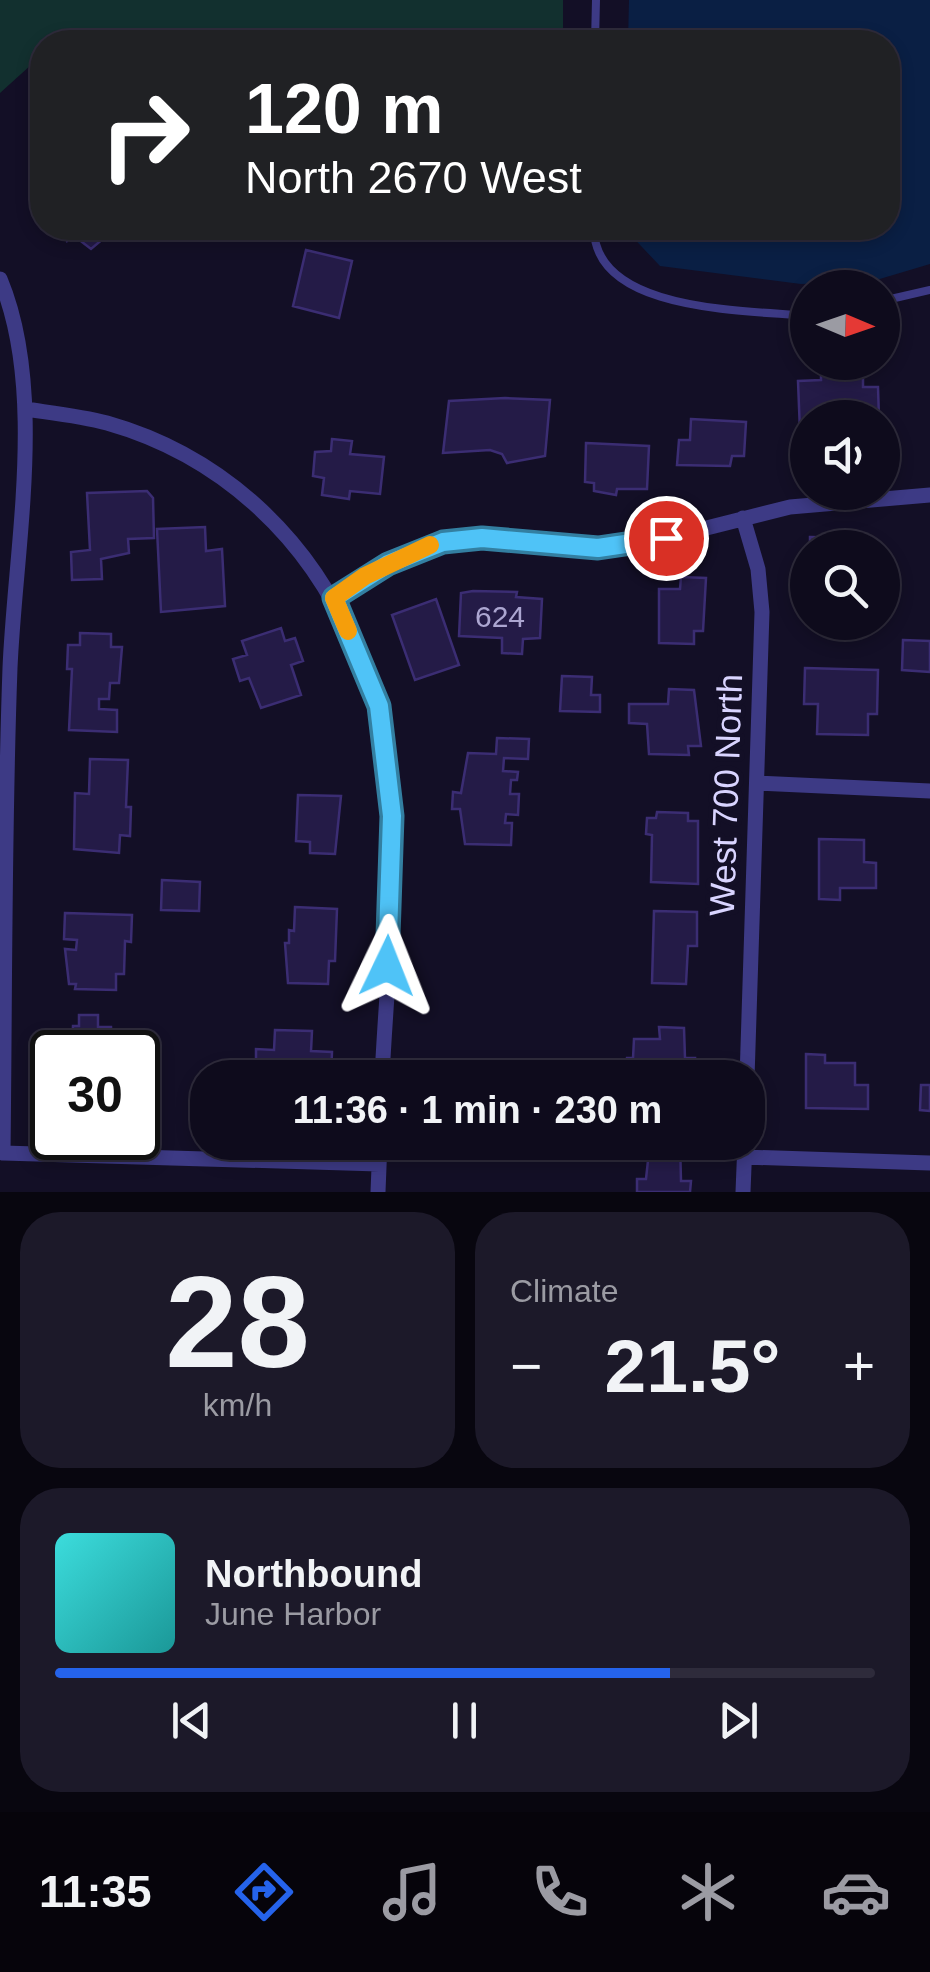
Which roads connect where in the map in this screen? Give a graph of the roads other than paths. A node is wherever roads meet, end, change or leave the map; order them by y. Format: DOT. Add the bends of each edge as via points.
graph roads {
  1 [pos="596,0"];
  2 [pos="595,30"];
  3 [pos="596,240"];
  4 [pos="0,279"];
  5 [pos="930,290"];
  6 [pos="900,296"];
  7 [pos="790,314"];
  8 [pos="25,409"];
  9 [pos="930,495"];
  10 [pos="742,518"];
  11 [pos="334,598"];
  12 [pos="5,668"];
  13 [pos="757,783"];
  14 [pos="930,791"];
  15 [pos="383,1060"];
  16 [pos="748,1060"];
  17 [pos="765,1151"];
  18 [pos="379,1160"];
  19 [pos="745,1160"];
  20 [pos="930,1163"];
  21 [pos="379,1164"];
  22 [pos="378,1192"];
  23 [pos="743,1192"];
  1 -- 2 [label="lane"];
  3 -- 7 [label="lane" via="616,276 659,300"];
  4 -- 8 [label="street" via="19,342"];
  5 -- 6 [label="lane"];
  8 -- 11 [label="street" via="106,423 215,472 290,538"];
  8 -- 12 [label="street"];
  9 -- 10 [label="street" via="790,506"];
  10 -- 11 [label="street" via="598,548 482,538 443,542 412,551"];
  10 -- 13 [label="street, West 700 North" via="758,569 762,612"];
  11 -- 15 [label="street" via="379,706 392,816"];
  12 -- 21 [label="street" via="3,1153"];
  13 -- 14 [label="street"];
  13 -- 16 [label="street, West 700 North"];
  17 -- 20 [label="street"];
  18 -- 21 [label="street"];
  19 -- 23 [label="street"];
  21 -- 22 [label="street"];
}
